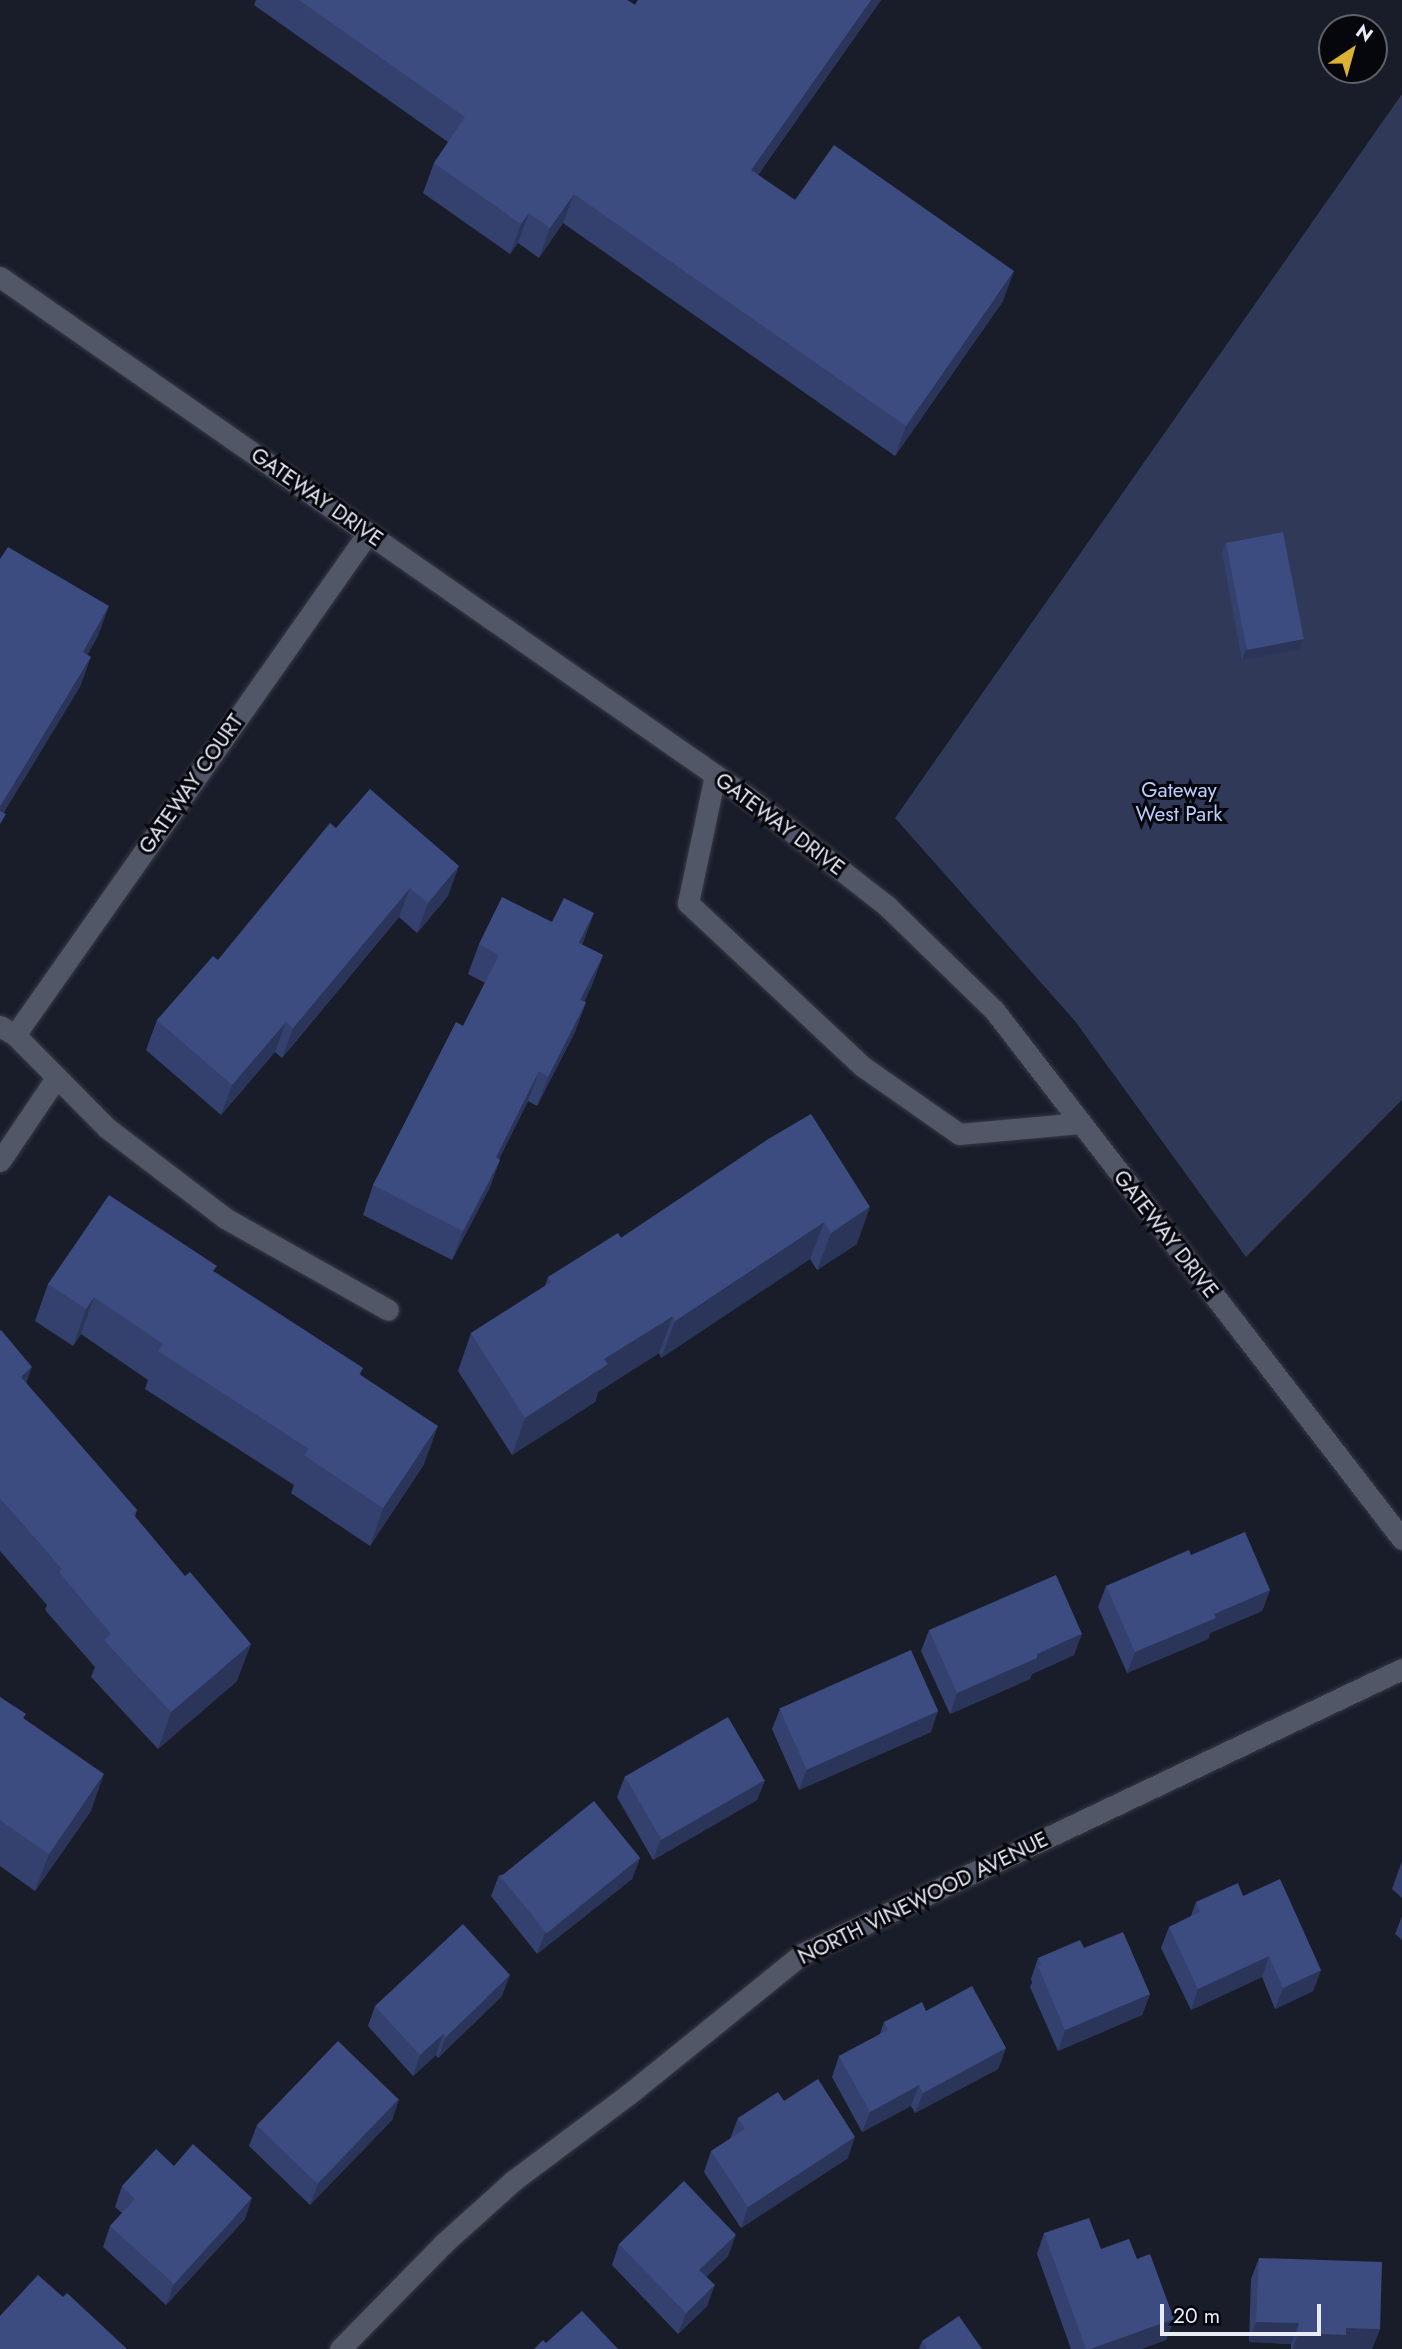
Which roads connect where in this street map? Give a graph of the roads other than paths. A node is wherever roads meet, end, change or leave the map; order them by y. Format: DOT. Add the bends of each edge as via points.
graph roads {
  1 [pos="0,277"];
  2 [pos="368,533"];
  3 [pos="715,775"];
  4 [pos="7,1030"];
  5 [pos="56,1078"];
  6 [pos="1081,1123"];
  7 [pos="0,1161"];
  8 [pos="388,1310"];
  9 [pos="1402,1539"];
  10 [pos="1402,1669"];
  11 [pos="340,2349"];
  1 -- 2 [label="street, GATEWAY DRIVE"];
  2 -- 3 [label="street, GATEWAY DRIVE"];
  2 -- 4 [label="street, GATEWAY COURT"];
  3 -- 6 [label="street, GATEWAY DRIVE" via="887,906 994,1010"];
  3 -- 6 [label="street" via="688,903 862,1066 959,1134"];
  4 -- 5 [label="street"];
  5 -- 7 [label="street"];
  5 -- 8 [label="street" via="107,1128 225,1218"];
  6 -- 9 [label="street, GATEWAY DRIVE"];
  10 -- 11 [label="street, NORTH VINEWOOD AVENUE" via="802,1954 514,2180 444,2243"];
}
